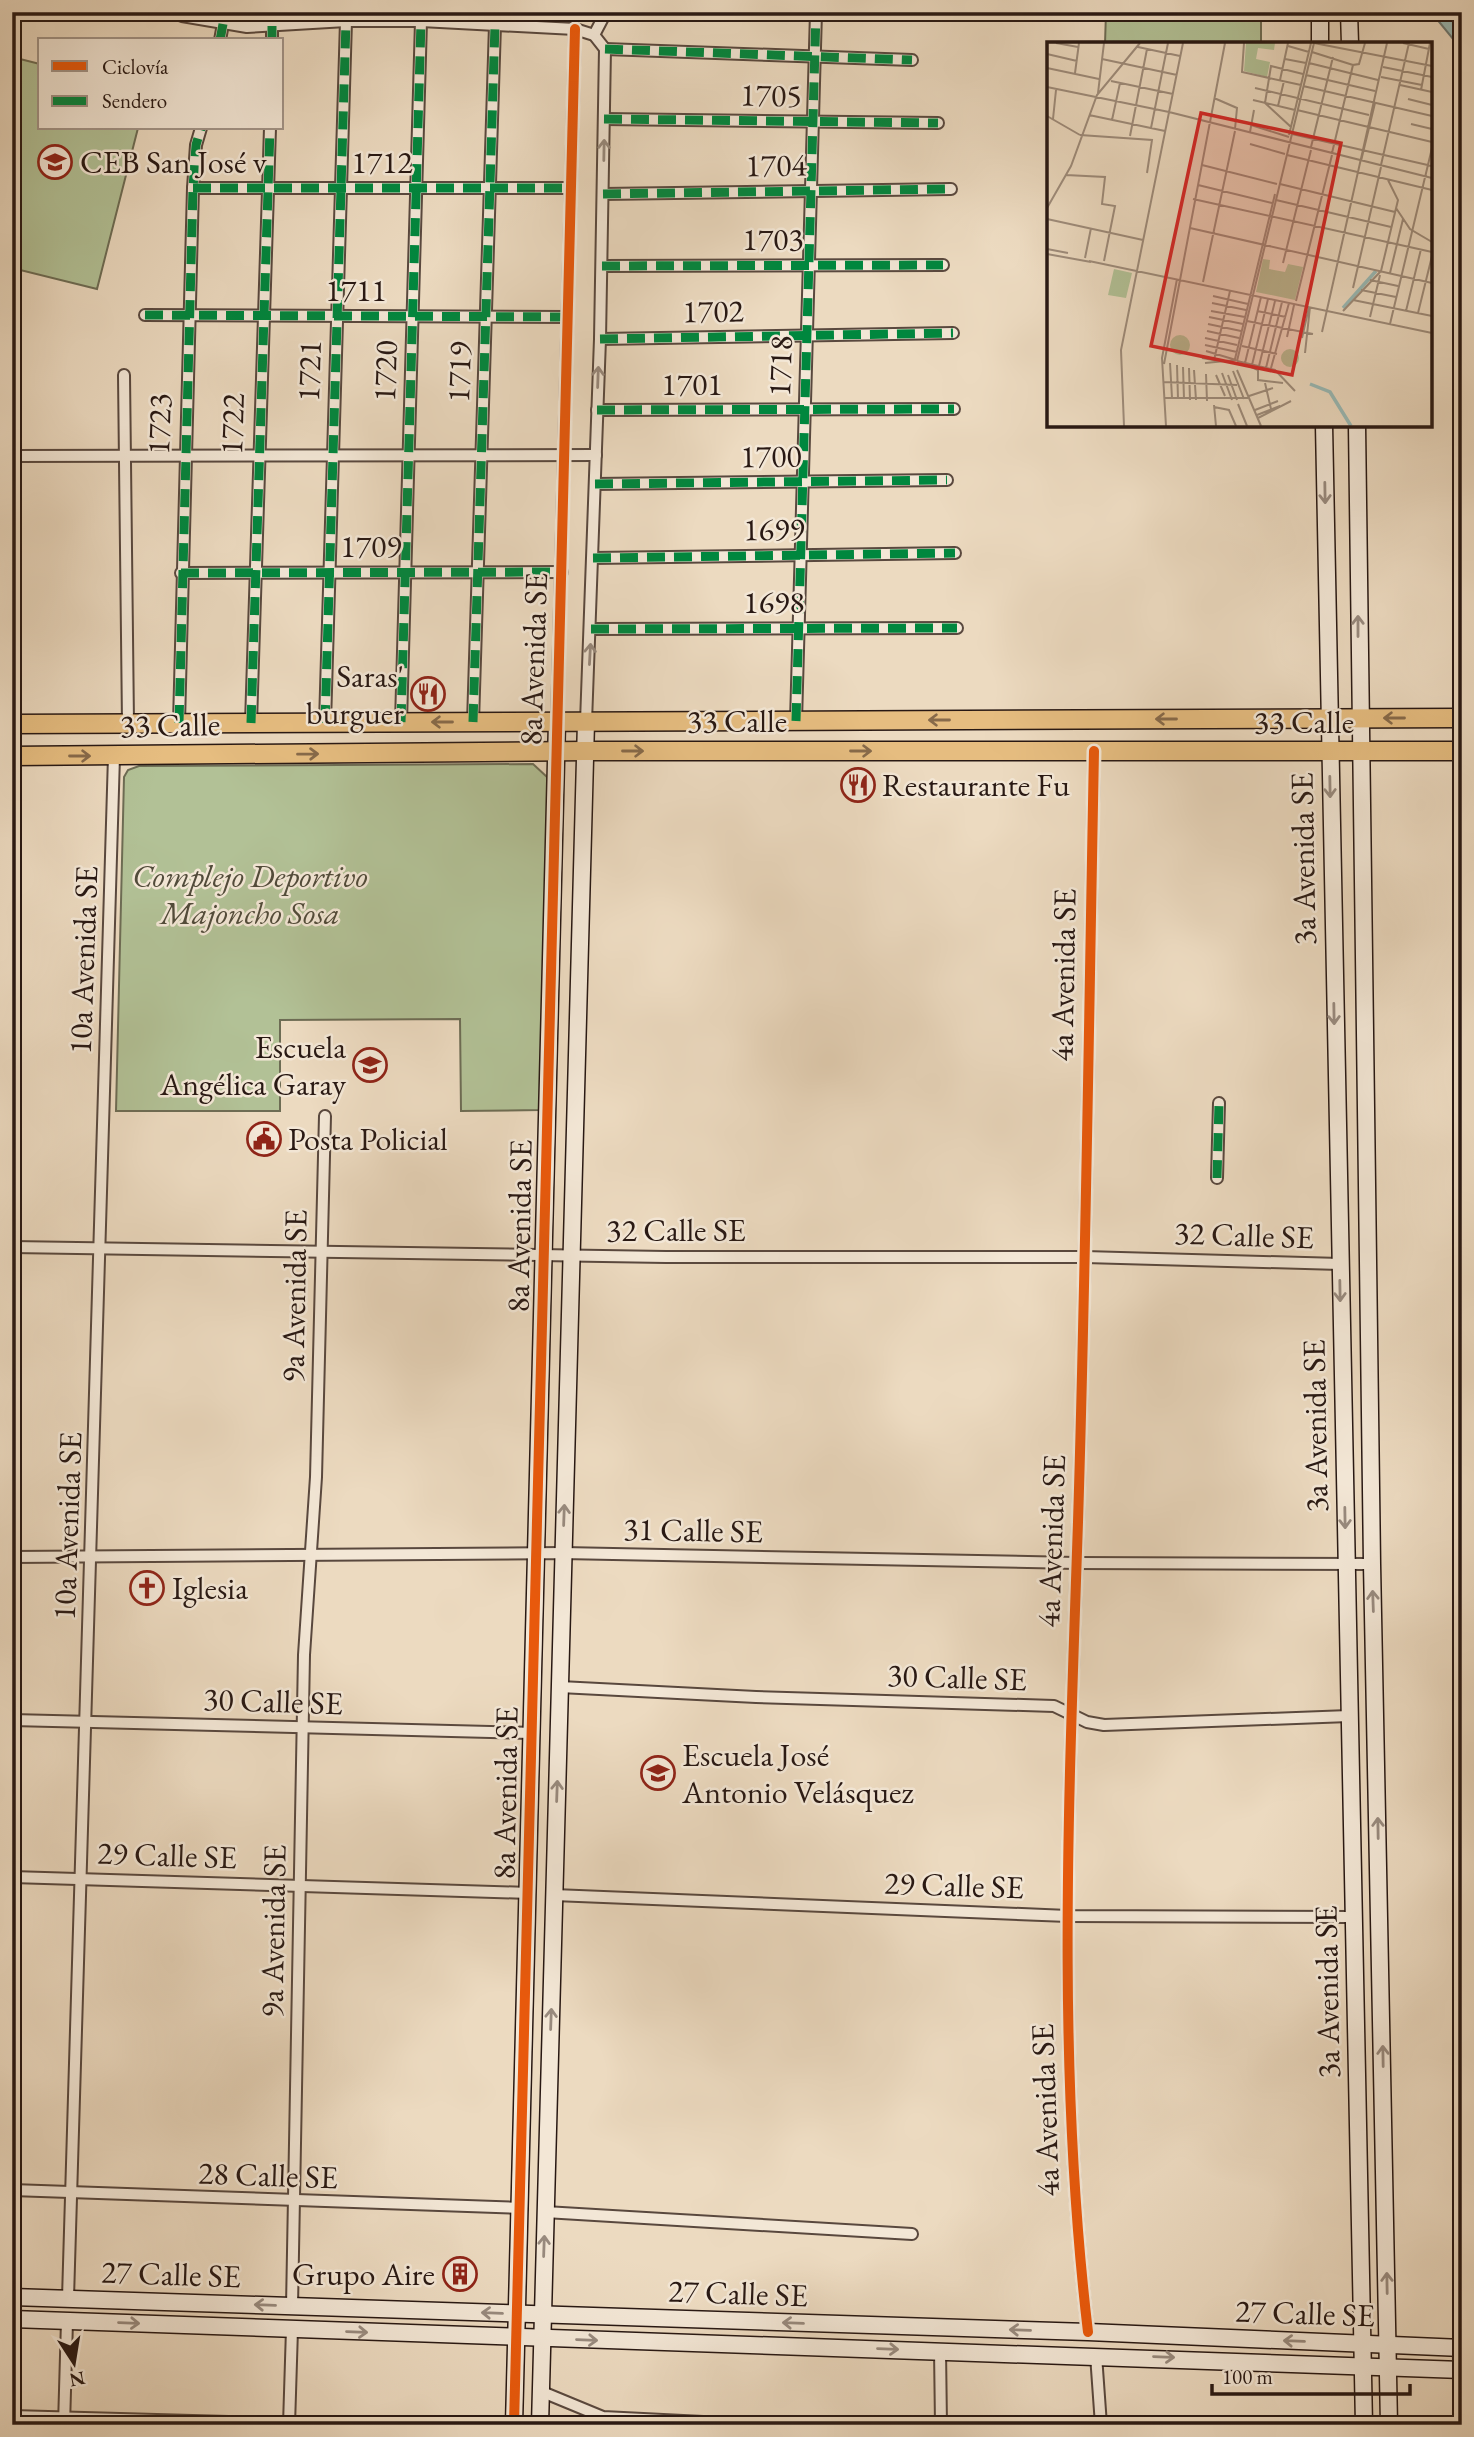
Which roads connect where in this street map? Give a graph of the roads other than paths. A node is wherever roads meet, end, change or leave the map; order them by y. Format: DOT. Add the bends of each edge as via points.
graph roads {
  1 [pos="183,12"];
  2 [pos="448,12"];
  3 [pos="610,12"];
  4 [pos="816,12"];
  5 [pos="1320,12"];
  6 [pos="1349,12"];
  7 [pos="346,21"];
  8 [pos="421,21"];
  9 [pos="460,23"];
  10 [pos="223,24"];
  11 [pos="495,24"];
  12 [pos="272,26"];
  13 [pos="575,29"];
  14 [pos="594,35"];
  15 [pos="220,38"];
  16 [pos="272,38"];
  17 [pos="1320,42"];
  18 [pos="1350,42"];
  19 [pos="605,49"];
  20 [pos="815,56"];
  21 [pos="912,60"];
  22 [pos="604,118"];
  23 [pos="813,122"];
  24 [pos="938,123"];
  25 [pos="200,130"];
  26 [pos="270,130"];
  27 [pos="192,188"];
  28 [pos="268,188"];
  29 [pos="341,188"];
  30 [pos="416,188"];
  31 [pos="490,188"];
  32 [pos="571,188"];
  33 [pos="951,189"];
  34 [pos="811,191"];
  35 [pos="603,194"];
  36 [pos="809,265"];
  37 [pos="943,265"];
  38 [pos="602,266"];
  39 [pos="145,315"];
  40 [pos="188,315"];
  41 [pos="262,316"];
  42 [pos="337,316"];
  43 [pos="413,316"];
  44 [pos="488,316"];
  45 [pos="568,317"];
  46 [pos="953,333"];
  47 [pos="807,335"];
  48 [pos="600,339"];
  49 [pos="124,375"];
  50 [pos="954,409"];
  51 [pos="597,410"];
  52 [pos="805,411"];
  53 [pos="1324,427"];
  54 [pos="1357,427"];
  55 [pos="482,453"];
  56 [pos="564,453"];
  57 [pos="333,454"];
  58 [pos="408,454"];
  59 [pos="596,454"];
  60 [pos="184,455"];
  61 [pos="257,455"];
  62 [pos="12,456"];
  63 [pos="125,456"];
  64 [pos="947,480"];
  65 [pos="803,482"];
  66 [pos="595,484"];
  67 [pos="955,553"];
  68 [pos="801,555"];
  69 [pos="593,558"];
  70 [pos="329,572"];
  71 [pos="405,572"];
  72 [pos="479,572"];
  73 [pos="562,572"];
  74 [pos="181,573"];
  75 [pos="253,573"];
  76 [pos="799,628"];
  77 [pos="957,628"];
  78 [pos="591,629"];
  79 [pos="1462,718"];
  80 [pos="1328,719"];
  81 [pos="1359,719"];
  82 [pos="796,721"];
  83 [pos="401,722"];
  84 [pos="473,722"];
  85 [pos="557,722"];
  86 [pos="586,722"];
  87 [pos="128,723"];
  88 [pos="179,723"];
  89 [pos="251,723"];
  90 [pos="325,723"];
  91 [pos="12,724"];
  92 [pos="556,751"];
  93 [pos="585,751"];
  94 [pos="1094,751"];
  95 [pos="1462,751"];
  96 [pos="1360,752"];
  97 [pos="1329,753"];
  98 [pos="12,756"];
  99 [pos="114,756"];
  100 [pos="1219,1104"];
  101 [pos="325,1116"];
  102 [pos="1217,1178"];
  103 [pos="12,1247"];
  104 [pos="101,1248"];
  105 [pos="321,1252"];
  106 [pos="544,1255"];
  107 [pos="572,1256"];
  108 [pos="1085,1257"];
  109 [pos="1339,1264"];
  110 [pos="537,1553"];
  111 [pos="563,1553"];
  112 [pos="12,1557"];
  113 [pos="309,1557"];
  114 [pos="92,1558"];
  115 [pos="1076,1563"];
  116 [pos="1346,1563"];
  117 [pos="1372,1564"];
  118 [pos="560,1687"];
  119 [pos="1070,1714"];
  120 [pos="1349,1716"];
  121 [pos="12,1720"];
  122 [pos="86,1722"];
  123 [pos="303,1729"];
  124 [pos="533,1733"];
  125 [pos="12,1877"];
  126 [pos="81,1878"];
  127 [pos="300,1886"];
  128 [pos="529,1893"];
  129 [pos="554,1895"];
  130 [pos="1068,1916"];
  131 [pos="1353,1917"];
  132 [pos="12,2190"];
  133 [pos="72,2193"];
  134 [pos="294,2202"];
  135 [pos="522,2208"];
  136 [pos="545,2212"];
  137 [pos="912,2234"];
  138 [pos="12,2297"];
  139 [pos="68,2298"];
  140 [pos="292,2306"];
  141 [pos="519,2314"];
  142 [pos="542,2314"];
  143 [pos="12,2319"];
  144 [pos="67,2321"];
  145 [pos="292,2329"];
  146 [pos="1088,2332"];
  147 [pos="519,2337"];
  148 [pos="541,2338"];
  149 [pos="1362,2343"];
  150 [pos="1387,2344"];
  151 [pos="1462,2348"];
  152 [pos="940,2350"];
  153 [pos="1096,2355"];
  154 [pos="1362,2366"];
  155 [pos="1388,2367"];
  156 [pos="1462,2370"];
  157 [pos="540,2391"];
  158 [pos="12,2416"];
  159 [pos="64,2421"];
  160 [pos="289,2424"];
  161 [pos="941,2424"];
  162 [pos="337,2425"];
  163 [pos="514,2425"];
  164 [pos="540,2425"];
  165 [pos="766,2425"];
  166 [pos="1101,2425"];
  167 [pos="1364,2425"];
  168 [pos="1389,2425"];
  1 -- 10 [label="street" via="182,16"];
  2 -- 9 [label="street"];
  3 -- 14 [label="street"];
  4 -- 20 [label="street, 1718"];
  5 -- 17 [label="main road"];
  6 -- 18 [label="main road"];
  7 -- 8 [label="street"];
  7 -- 12 [label="street"];
  7 -- 29 [label="street, 1721"];
  8 -- 9 [label="street"];
  8 -- 30 [label="street, 1720"];
  9 -- 11 [label="street"];
  10 -- 12 [label="street"];
  10 -- 15 [label="street"];
  11 -- 13 [label="street"];
  11 -- 31 [label="street, 1719"];
  12 -- 16 [label="street"];
  13 -- 14 [label="street"];
  13 -- 32 [label="street, 8a Avenida SE"];
  14 -- 19 [label="street"];
  19 -- 20 [label="street"];
  19 -- 22 [label="street, 8a Avenida SE"];
  20 -- 21 [label="street"];
  20 -- 23 [label="street, 1718"];
  22 -- 23 [label="street, 1705"];
  35 -- 22 [label="street, 8a Avenida SE, one-way"];
  23 -- 24 [label="street, 1705"];
  23 -- 34 [label="street, 1718"];
  25 -- 27 [label="street, 1723"];
  26 -- 28 [label="street, 1722"];
  27 -- 28 [label="street, 1712"];
  27 -- 40 [label="street, 1723"];
  28 -- 29 [label="street, 1712"];
  28 -- 41 [label="street, 1722"];
  29 -- 30 [label="street, 1712"];
  29 -- 42 [label="street, 1721"];
  30 -- 31 [label="street, 1712"];
  30 -- 43 [label="street, 1720"];
  31 -- 32 [label="street, 1712"];
  31 -- 44 [label="street, 1719"];
  32 -- 45 [label="street, 8a Avenida SE"];
  33 -- 34 [label="street, 1704"];
  34 -- 35 [label="street, 1704"];
  34 -- 36 [label="street, 1718"];
  35 -- 38 [label="street, 8a Avenida SE"];
  36 -- 37 [label="street, 1703"];
  36 -- 38 [label="street, 1703"];
  36 -- 47 [label="street, 1718"];
  38 -- 48 [label="street, 8a Avenida SE"];
  39 -- 40 [label="street, 1711"];
  40 -- 41 [label="street, 1711"];
  40 -- 60 [label="street, 1723"];
  41 -- 42 [label="street, 1711"];
  41 -- 61 [label="street, 1722"];
  42 -- 43 [label="street, 1711"];
  42 -- 57 [label="street, 1721"];
  43 -- 44 [label="street, 1711"];
  43 -- 58 [label="street, 1720"];
  44 -- 45 [label="street, 1711"];
  44 -- 55 [label="street, 1719"];
  45 -- 56 [label="street, 8a Avenida SE"];
  46 -- 47 [label="street, 1702"];
  47 -- 48 [label="street, 1702"];
  47 -- 52 [label="street, 1718"];
  51 -- 48 [label="street, 8a Avenida SE, one-way"];
  49 -- 63 [label="street"];
  50 -- 52 [label="street, 1701"];
  51 -- 52 [label="street, 1701"];
  51 -- 59 [label="street, 8a Avenida SE"];
  52 -- 65 [label="street, 1718"];
  53 -- 80 [label="main road, 3a Avenida SE, one-way"];
  81 -- 54 [label="main road, 3a Avenida SE, one-way"];
  55 -- 56 [label="street"];
  55 -- 58 [label="street"];
  55 -- 72 [label="street, 1719"];
  56 -- 59 [label="street"];
  56 -- 73 [label="street, 8a Avenida SE"];
  57 -- 58 [label="street"];
  57 -- 61 [label="street"];
  57 -- 70 [label="street, 1721"];
  58 -- 71 [label="street, 1720"];
  59 -- 66 [label="street, 8a Avenida SE"];
  60 -- 61 [label="street"];
  60 -- 63 [label="street"];
  60 -- 74 [label="street, 1723"];
  61 -- 75 [label="street, 1722"];
  62 -- 63 [label="street"];
  63 -- 87 [label="street"];
  64 -- 65 [label="street, 1700"];
  65 -- 66 [label="street, 1700"];
  65 -- 68 [label="street, 1718"];
  66 -- 69 [label="street, 8a Avenida SE"];
  67 -- 68 [label="street, 1699"];
  68 -- 69 [label="street, 1699"];
  68 -- 76 [label="street, 1718"];
  69 -- 78 [label="street, 8a Avenida SE"];
  70 -- 71 [label="street, 1709"];
  70 -- 75 [label="street, 1709"];
  70 -- 90 [label="street, 1721"];
  71 -- 72 [label="street, 1709"];
  71 -- 83 [label="street, 1720"];
  72 -- 73 [label="street, 1709"];
  72 -- 84 [label="street, 1719"];
  73 -- 85 [label="street, 8a Avenida SE"];
  74 -- 75 [label="street, 1709"];
  74 -- 88 [label="street, 1723"];
  75 -- 89 [label="street, 1722"];
  76 -- 77 [label="street, 1698"];
  76 -- 78 [label="street, 1698"];
  76 -- 82 [label="street, 1718"];
  86 -- 78 [label="street, 8a Avenida SE, one-way"];
  79 -- 81 [label="main road, 33 Calle, one-way"];
  80 -- 81 [label="main road, 33 Calle"];
  80 -- 82 [label="main road, 33 Calle, one-way"];
  80 -- 97 [label="main road, 3a Avenida SE"];
  81 -- 96 [label="main road, 3a Avenida SE"];
  82 -- 86 [label="main road, 33 Calle"];
  84 -- 83 [label="main road, 33 Calle, one-way"];
  83 -- 90 [label="main road, 33 Calle"];
  84 -- 85 [label="main road, 33 Calle"];
  85 -- 86 [label="main road, 33 Calle"];
  85 -- 92 [label="main road, 8a Avenida SE"];
  86 -- 93 [label="main road, 8a Avenida SE"];
  87 -- 88 [label="main road, 33 Calle"];
  87 -- 91 [label="main road, 33 Calle"];
  88 -- 89 [label="main road, 33 Calle"];
  89 -- 90 [label="main road, 33 Calle"];
  92 -- 93 [label="main road, 33 Calle"];
  99 -- 92 [label="main road, 33 Calle, one-way"];
  92 -- 106 [label="main road, 8a Avenida SE"];
  93 -- 94 [label="main road, 33 Calle, one-way"];
  93 -- 107 [label="main road, 8a Avenida SE"];
  94 -- 97 [label="main road, 33 Calle"];
  94 -- 108 [label="street, 4a Avenida SE"];
  95 -- 96 [label="main road, 33 Calle"];
  96 -- 97 [label="main road, 33 Calle"];
  96 -- 117 [label="main road, 3a Avenida SE"];
  97 -- 109 [label="main road, 3a Avenida SE, one-way"];
  98 -- 99 [label="main road, 33 Calle, one-way"];
  99 -- 104 [label="street, 10a Avenida SE"];
  100 -- 102 [label="street"];
  101 -- 105 [label="street, 9a Avenida SE"];
  103 -- 104 [label="street, 32 Calle SE"];
  104 -- 105 [label="street, 32 Calle SE"];
  104 -- 114 [label="street, 10a Avenida SE"];
  105 -- 106 [label="street, 32 Calle SE"];
  105 -- 113 [label="street, 9a Avenida SE" via="316,1477"];
  106 -- 107 [label="street, 32 Calle SE"];
  106 -- 110 [label="main road, 8a Avenida SE"];
  107 -- 108 [label="street, 32 Calle SE"];
  111 -- 107 [label="main road, 8a Avenida SE, one-way"];
  108 -- 109 [label="street, 32 Calle SE"];
  108 -- 115 [label="street, 4a Avenida SE"];
  109 -- 116 [label="main road, 3a Avenida SE, one-way"];
  110 -- 111 [label="street, 31 Calle SE"];
  110 -- 113 [label="street, 31 Calle SE"];
  110 -- 124 [label="main road, 8a Avenida SE"];
  111 -- 115 [label="street, 31 Calle SE"];
  111 -- 118 [label="main road, 8a Avenida SE"];
  112 -- 114 [label="street, 31 Calle SE"];
  113 -- 114 [label="street, 31 Calle SE"];
  113 -- 123 [label="street, 9a Avenida SE"];
  114 -- 122 [label="street, 10a Avenida SE"];
  115 -- 116 [label="street, 31 Calle SE"];
  115 -- 119 [label="street, 4a Avenida SE"];
  116 -- 117 [label="street, 31 Calle SE"];
  116 -- 120 [label="main road, 3a Avenida SE"];
  150 -- 117 [label="main road, 3a Avenida SE, one-way"];
  118 -- 119 [label="street, 30 Calle SE" via="1054,1706"];
  129 -- 118 [label="main road, 8a Avenida SE, one-way"];
  119 -- 120 [label="street, 30 Calle SE" via="1104,1725"];
  119 -- 130 [label="street, 4a Avenida SE"];
  120 -- 131 [label="main road, 3a Avenida SE"];
  121 -- 122 [label="street, 30 Calle SE"];
  122 -- 123 [label="street, 30 Calle SE"];
  122 -- 126 [label="street, 10a Avenida SE"];
  123 -- 124 [label="street, 30 Calle SE"];
  123 -- 127 [label="street, 9a Avenida SE"];
  124 -- 128 [label="main road, 8a Avenida SE"];
  125 -- 126 [label="street, 29 Calle SE"];
  126 -- 127 [label="street, 29 Calle SE"];
  126 -- 133 [label="street, 10a Avenida SE"];
  127 -- 128 [label="street, 29 Calle SE"];
  127 -- 134 [label="street, 9a Avenida SE"];
  128 -- 135 [label="main road, 8a Avenida SE"];
  129 -- 130 [label="street, 29 Calle SE"];
  136 -- 129 [label="main road, 8a Avenida SE, one-way"];
  130 -- 131 [label="street, 29 Calle SE"];
  130 -- 146 [label="street, 4a Avenida SE" via="1071,2145"];
  131 -- 149 [label="main road, 3a Avenida SE"];
  132 -- 133 [label="street, 28 Calle SE"];
  133 -- 134 [label="street, 28 Calle SE"];
  133 -- 139 [label="street, 10a Avenida SE"];
  134 -- 135 [label="street, 28 Calle SE"];
  134 -- 140 [label="street, 9a Avenida SE"];
  135 -- 141 [label="main road, 8a Avenida SE"];
  136 -- 137 [label="street"];
  142 -- 136 [label="main road, 8a Avenida SE, one-way"];
  138 -- 139 [label="main road, 27 Calle SE"];
  140 -- 139 [label="main road, 27 Calle SE, one-way"];
  141 -- 140 [label="main road, 27 Calle SE, one-way"];
  141 -- 142 [label="main road, 27 Calle SE"];
  141 -- 147 [label="main road, 8a Avenida SE"];
  146 -- 142 [label="main road, 27 Calle SE, one-way"];
  142 -- 148 [label="main road, 8a Avenida SE"];
  143 -- 144 [label="main road, 27 Calle SE"];
  144 -- 145 [label="main road, 27 Calle SE, one-way"];
  144 -- 159 [label="street"];
  145 -- 147 [label="main road, 27 Calle SE, one-way"];
  145 -- 160 [label="street"];
  149 -- 146 [label="main road, 27 Calle SE, one-way"];
  147 -- 148 [label="main road, 27 Calle SE"];
  147 -- 163 [label="main road, 8a Avenida SE"];
  148 -- 152 [label="main road, 27 Calle SE, one-way"];
  148 -- 157 [label="main road, 8a Avenida SE"];
  149 -- 150 [label="main road, 27 Calle SE"];
  149 -- 154 [label="main road, 3a Avenida SE"];
  150 -- 151 [label="main road, 27 Calle SE"];
  150 -- 155 [label="main road, 3a Avenida SE"];
  152 -- 153 [label="main road, 27 Calle SE"];
  152 -- 161 [label="street"];
  153 -- 154 [label="main road, 27 Calle SE, one-way"];
  153 -- 166 [label="street"];
  154 -- 155 [label="main road, 27 Calle SE"];
  154 -- 167 [label="main road, 3a Avenida SE"];
  155 -- 156 [label="main road, 27 Calle SE"];
  155 -- 168 [label="main road, 3a Avenida SE"];
  157 -- 164 [label="main road, 8a Avenida SE"];
  157 -- 165 [label="street" via="604,2417"];
  158 -- 159 [label="street"];
  159 -- 160 [label="street"];
  160 -- 162 [label="street"];
  161 -- 166 [label="street"];
}
